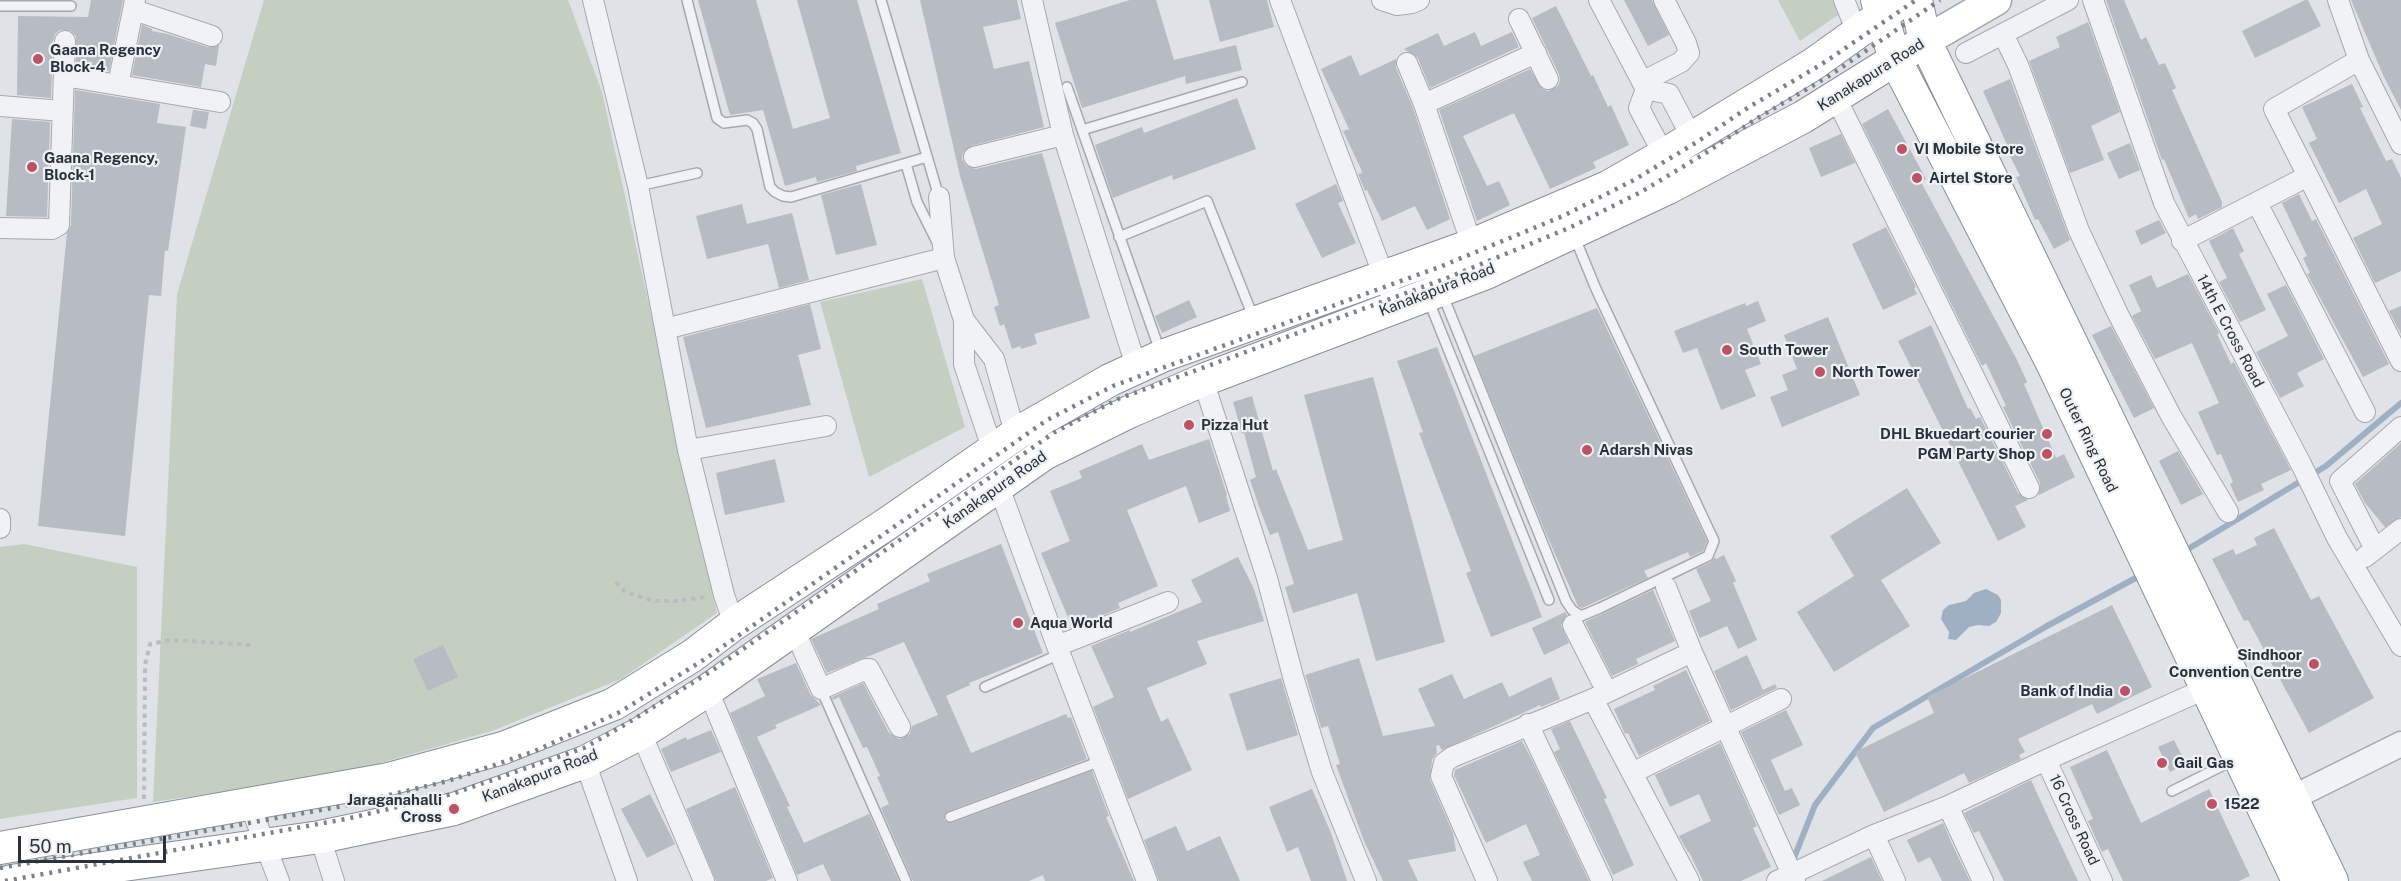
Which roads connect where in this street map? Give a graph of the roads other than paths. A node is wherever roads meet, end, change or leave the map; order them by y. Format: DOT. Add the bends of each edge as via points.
graph roads {
  1 [pos="592,0"];
  2 [pos="687,0"];
  3 [pos="881,0"];
  4 [pos="1032,0"];
  5 [pos="1280,0"];
  6 [pos="1382,0"];
  7 [pos="1419,0"];
  8 [pos="1599,0"];
  9 [pos="1664,0"];
  10 [pos="1844,0"];
  11 [pos="1916,0"];
  12 [pos="1996,0"];
  13 [pos="2068,0"];
  14 [pos="2092,0"];
  15 [pos="2338,0"];
  16 [pos="1887,4"];
  17 [pos="134,5"];
  18 [pos="0,6"];
  19 [pos="72,6"];
  20 [pos="1519,18"];
  21 [pos="1857,32"];
  22 [pos="2003,34"];
  23 [pos="212,36"];
  24 [pos="1925,41"];
  25 [pos="65,42"];
  26 [pos="1966,52"];
  27 [pos="1536,53"];
  28 [pos="1895,59"];
  29 [pos="2359,60"];
  30 [pos="1407,63"];
  31 [pos="64,76"];
  32 [pos="1548,79"];
  33 [pos="1242,82"];
  34 [pos="118,85"];
  35 [pos="1644,85"];
  36 [pos="1067,87"];
  37 [pos="1836,98"];
  38 [pos="220,102"];
  39 [pos="1424,104"];
  40 [pos="0,106"];
  41 [pos="62,111"];
  42 [pos="1082,130"];
  43 [pos="1063,135"];
  44 [pos="1692,138"];
  45 [pos="2401,144"];
  46 [pos="1664,155"];
  47 [pos="927,157"];
  48 [pos="974,157"];
  49 [pos="906,164"];
  50 [pos="697,173"];
  51 [pos="2308,176"];
  52 [pos="638,186"];
  53 [pos="939,197"];
  54 [pos="2257,203"];
  55 [pos="0,228"];
  56 [pos="1573,232"];
  57 [pos="1119,237"];
  58 [pos="2182,241"];
  59 [pos="1472,245"];
  60 [pos="944,258"];
  61 [pos="1383,276"];
  62 [pos="1434,294"];
  63 [pos="1395,306"];
  64 [pos="964,320"];
  65 [pos="1256,322"];
  66 [pos="665,329"];
  67 [pos="2401,361"];
  68 [pos="1149,363"];
  69 [pos="1203,380"];
  70 [pos="2365,412"];
  71 [pos="826,426"];
  72 [pos="2401,427"];
  73 [pos="1007,440"];
  74 [pos="688,450"];
  75 [pos="999,487"];
  76 [pos="2030,488"];
  77 [pos="2228,512"];
  78 [pos="0,519"];
  79 [pos="2359,520"];
  80 [pos="0,528"];
  81 [pos="2401,529"];
  82 [pos="2337,538"];
  83 [pos="2375,549"];
  84 [pos="2163,563"];
  85 [pos="2353,566"];
  86 [pos="1665,587"];
  87 [pos="1549,600"];
  88 [pos="1168,602"];
  89 [pos="729,609"];
  90 [pos="1573,625"];
  91 [pos="794,630"];
  92 [pos="2401,646"];
  93 [pos="1058,650"];
  94 [pos="1692,652"];
  95 [pos="985,687"];
  96 [pos="2207,688"];
  97 [pos="820,689"];
  98 [pos="708,690"];
  99 [pos="1600,695"];
  100 [pos="1781,699"];
  101 [pos="1528,724"];
  102 [pos="900,727"];
  103 [pos="1726,728"];
  104 [pos="641,733"];
  105 [pos="2401,744"];
  106 [pos="2239,758"];
  107 [pos="2046,760"];
  108 [pos="1101,761"];
  109 [pos="585,762"];
  110 [pos="1632,773"];
  111 [pos="2172,792"];
  112 [pos="2292,798"];
  113 [pos="250,805"];
  114 [pos="1948,807"];
  115 [pos="950,817"];
  116 [pos="1874,836"];
  117 [pos="320,837"];
  118 [pos="265,846"];
  119 [pos="0,848"];
  120 [pos="1789,877"];
  121 [pos="10,881"];
  122 [pos="279,881"];
  123 [pos="334,881"];
  124 [pos="627,881"];
  125 [pos="704,881"];
  126 [pos="787,881"];
  127 [pos="906,881"];
  128 [pos="1147,881"];
  129 [pos="1366,881"];
  130 [pos="1487,881"];
  131 [pos="1602,881"];
  132 [pos="1689,881"];
  133 [pos="1895,881"];
  134 [pos="1983,881"];
  135 [pos="2102,881"];
  136 [pos="2298,881"];
  137 [pos="2332,881"];
  1 -- 52 [label="street"];
  2 -- 49 [label="lane" via="717,118 724,123 753,123 775,192 791,198"];
  3 -- 47 [label="lane"];
  4 -- 43 [label="street"];
  5 -- 61 [label="street"];
  6 -- 7 [label="street" via="1397,5"];
  8 -- 35 [label="street"];
  9 -- 35 [label="street" via="1689,53"];
  10 -- 21 [label="street"];
  11 -- 24 [label="highway, Outer Ring Road"];
  12 -- 24 [label="main road, Kanakapura Road"];
  13 -- 22 [label="street"];
  14 -- 58 [label="street, 14th E Cross Road" via="2164,203"];
  15 -- 29 [label="street"];
  16 -- 21 [label="highway, Kanakapura Road"];
  16 -- 28 [label="highway, Outer Ring Road"];
  17 -- 23 [label="street"];
  17 -- 34 [label="street"];
  18 -- 19 [label="lane"];
  20 -- 27 [label="street"];
  21 -- 44 [label="highway, Kanakapura Road" via="1812,65"];
  22 -- 26 [label="street"];
  22 -- 77 [label="street" via="2079,231 2113,304 2171,416"];
  24 -- 28 [label="highway, Kanakapura Road"];
  24 -- 84 [label="highway, Outer Ring Road"];
  25 -- 31 [label="street"];
  27 -- 32 [label="street"];
  27 -- 39 [label="street"];
  28 -- 37 [label="highway, Kanakapura Road"];
  28 -- 84 [label="highway, Outer Ring Road" via="2046,353"];
  29 -- 45 [label="street"];
  29 -- 51 [label="street" via="2274,109"];
  30 -- 39 [label="street"];
  31 -- 34 [label="street"];
  31 -- 41 [label="street"];
  33 -- 42 [label="lane"];
  34 -- 38 [label="street"];
  35 -- 44 [label="street" via="1669,94"];
  35 -- 46 [label="street" via="1639,108"];
  36 -- 42 [label="lane"];
  37 -- 56 [label="highway, Kanakapura Road" via="1668,188"];
  37 -- 76 [label="street"];
  39 -- 59 [label="street"];
  40 -- 41 [label="street"];
  41 -- 55 [label="street" via="58,225 52,230"];
  42 -- 57 [label="lane"];
  43 -- 48 [label="street"];
  43 -- 68 [label="street"];
  44 -- 46 [label="highway, Kanakapura Road"];
  46 -- 59 [label="highway, Kanakapura Road" via="1608,187"];
  47 -- 49 [label="lane"];
  47 -- 53 [label="lane"];
  49 -- 60 [label="lane" via="918,202"];
  50 -- 52 [label="lane"];
  51 -- 54 [label="street"];
  51 -- 67 [label="street"];
  52 -- 66 [label="street"];
  53 -- 60 [label="street"];
  54 -- 58 [label="street"];
  54 -- 70 [label="street"];
  56 -- 62 [label="highway, Kanakapura Road"];
  56 -- 62 [label="lane" via="1714,541 1708,556 1600,608 1581,616 1566,601"];
  57 -- 65 [label="lane" via="1207,201"];
  57 -- 68 [label="lane"];
  58 -- 82 [label="street, 14th E Cross Road"];
  59 -- 61 [label="highway, Kanakapura Road"];
  60 -- 64 [label="street"];
  60 -- 66 [label="street"];
  61 -- 63 [label="street"];
  61 -- 65 [label="highway, Kanakapura Road"];
  62 -- 63 [label="highway, Kanakapura Road"];
  62 -- 87 [label="lane"];
  63 -- 69 [label="highway, Kanakapura Road"];
  64 -- 73 [label="street" via="994,359 1011,419"];
  64 -- 73 [label="street" via="964,364 988,436"];
  65 -- 68 [label="highway, Kanakapura Road"];
  66 -- 74 [label="street"];
  68 -- 73 [label="highway, Kanakapura Road" via="1110,380"];
  69 -- 75 [label="highway, Kanakapura Road" via="1044,454"];
  69 -- 129 [label="street" via="1267,578 1322,772"];
  71 -- 74 [label="street"];
  72 -- 79 [label="street" via="2340,481"];
  73 -- 89 [label="highway, Kanakapura Road" via="888,523"];
  74 -- 89 [label="street"];
  75 -- 91 [label="highway, Kanakapura Road"];
  75 -- 93 [label="street"];
  78 -- 80 [label="street"];
  79 -- 82 [label="street"];
  79 -- 83 [label="street"];
  81 -- 83 [label="street"];
  82 -- 85 [label="street, 14th E Cross Road"];
  83 -- 85 [label="street"];
  84 -- 96 [label="highway, Outer Ring Road"];
  84 -- 112 [label="highway, Outer Ring Road"];
  85 -- 92 [label="street, 14th E Cross Road"];
  86 -- 94 [label="street"];
  88 -- 93 [label="street"];
  89 -- 113 [label="highway, Kanakapura Road" via="692,656 614,704 503,748 390,779"];
  90 -- 99 [label="street"];
  91 -- 97 [label="street"];
  91 -- 98 [label="highway, Kanakapura Road"];
  93 -- 95 [label="lane"];
  93 -- 108 [label="street"];
  94 -- 99 [label="street"];
  94 -- 103 [label="street"];
  96 -- 106 [label="highway, Outer Ring Road"];
  96 -- 107 [label="street"];
  97 -- 102 [label="street" via="869,669"];
  97 -- 127 [label="lane"];
  98 -- 104 [label="highway, Kanakapura Road"];
  98 -- 126 [label="street"];
  99 -- 101 [label="street"];
  99 -- 110 [label="street"];
  100 -- 103 [label="street"];
  101 -- 130 [label="street" via="1452,757 1442,767 1441,776"];
  101 -- 131 [label="street"];
  103 -- 110 [label="street"];
  103 -- 120 [label="street"];
  104 -- 109 [label="highway, Kanakapura Road"];
  104 -- 125 [label="street"];
  105 -- 112 [label="street"];
  106 -- 111 [label="lane"];
  106 -- 136 [label="highway, Outer Ring Road"];
  107 -- 114 [label="street"];
  107 -- 135 [label="street, 16 Cross Road"];
  108 -- 115 [label="lane"];
  108 -- 128 [label="street"];
  109 -- 117 [label="highway, Kanakapura Road" via="454,808"];
  109 -- 124 [label="street"];
  110 -- 132 [label="street"];
  112 -- 137 [label="highway, Outer Ring Road"];
  113 -- 118 [label="street"];
  113 -- 119 [label="highway, Kanakapura Road"];
  114 -- 116 [label="street"];
  114 -- 134 [label="street"];
  116 -- 120 [label="street"];
  116 -- 133 [label="street"];
  117 -- 118 [label="highway, Kanakapura Road"];
  117 -- 123 [label="street"];
  118 -- 121 [label="highway, Kanakapura Road"];
  118 -- 122 [label="street"];
}
